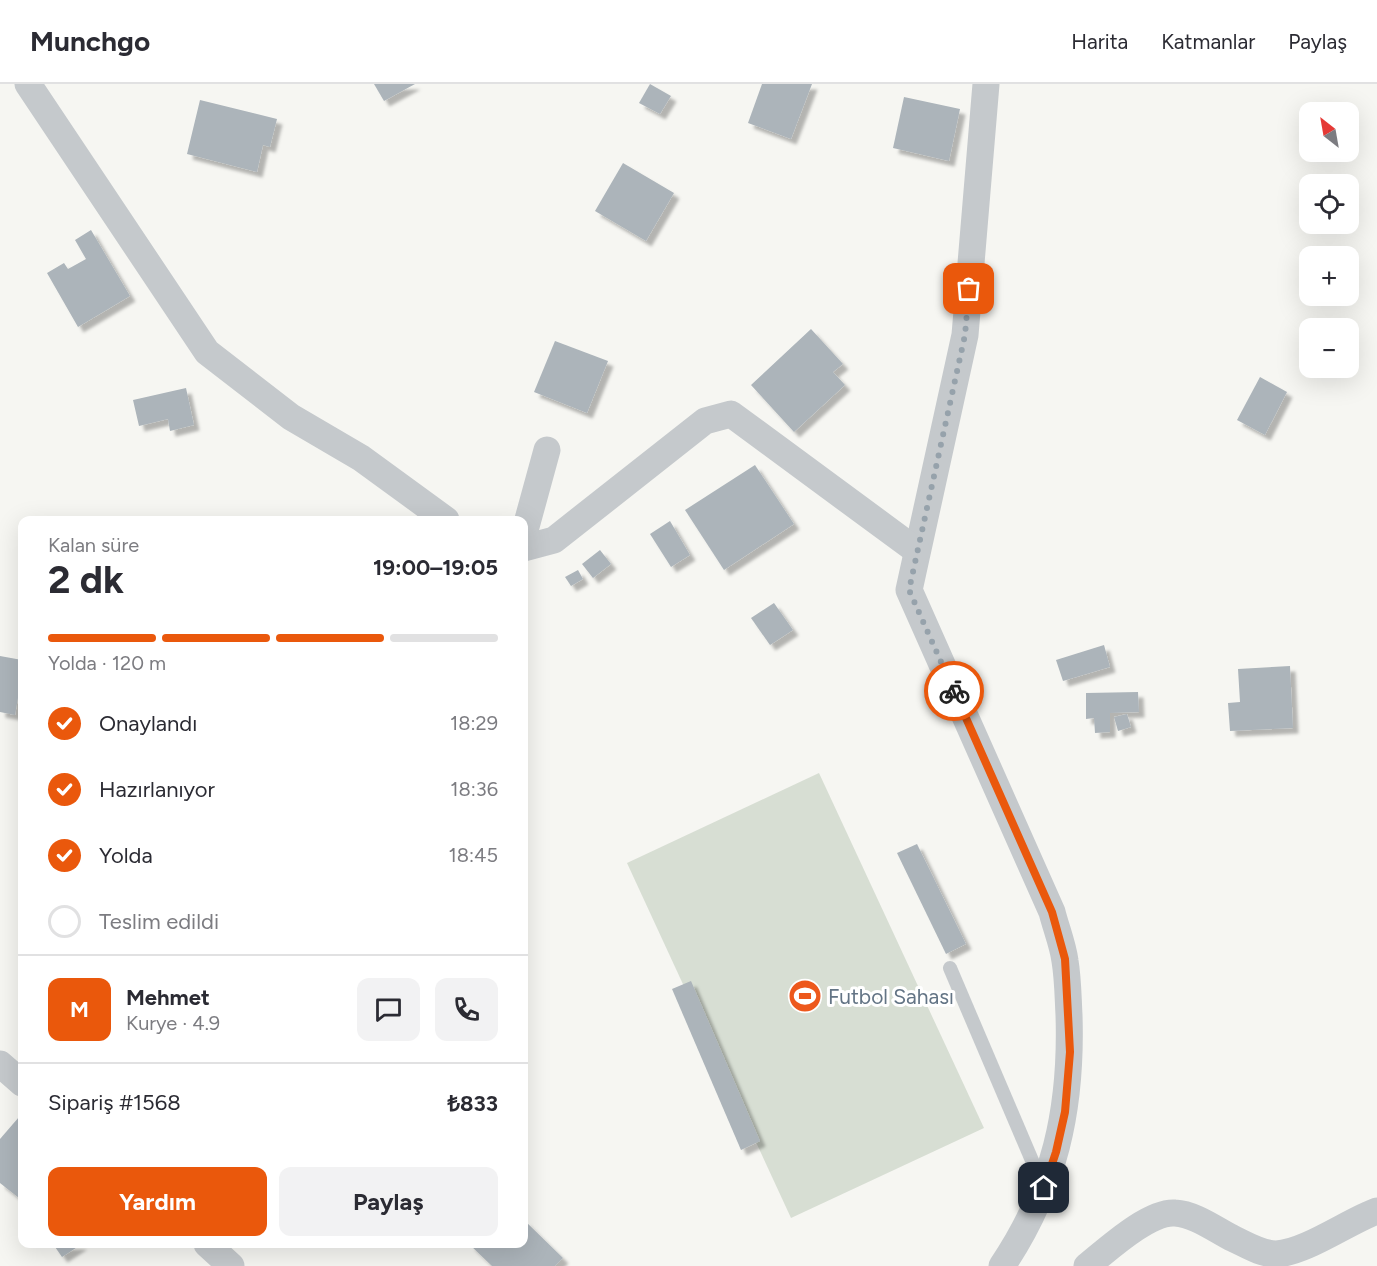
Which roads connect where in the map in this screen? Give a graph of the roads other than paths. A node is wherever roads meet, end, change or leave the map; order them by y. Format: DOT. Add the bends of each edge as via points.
graph roads {
  1 [pos="28,84"];
  2 [pos="986,84"];
  3 [pos="547,450"];
  4 [pos="441,516"];
  5 [pos="528,519"];
  6 [pos="528,547"];
  7 [pos="917,551"];
  8 [pos="950,968"];
  9 [pos="0,1064"];
  10 [pos="18,1080"];
  11 [pos="1044,1188"];
  12 [pos="1377,1210"];
  13 [pos="211,1248"];
  14 [pos="231,1266"];
  15 [pos="1002,1266"];
  16 [pos="1087,1266"];
  1 -- 4 [label="street" via="207,352 291,417 361,458"];
  2 -- 7 [label="street" via="965,335"];
  3 -- 5 [label="street"];
  6 -- 7 [label="street" via="554,540 705,421 731,414"];
  7 -- 11 [label="street" via="909,590 1052,912 1065,959 1070,1052 1065,1112"];
  8 -- 11 [label="lane"];
  9 -- 10 [label="street"];
  11 -- 15 [label="street"];
  12 -- 16 [label="street" via="1277,1254 1252,1248 1188,1216 1161,1215"];
  13 -- 14 [label="street"];
}
